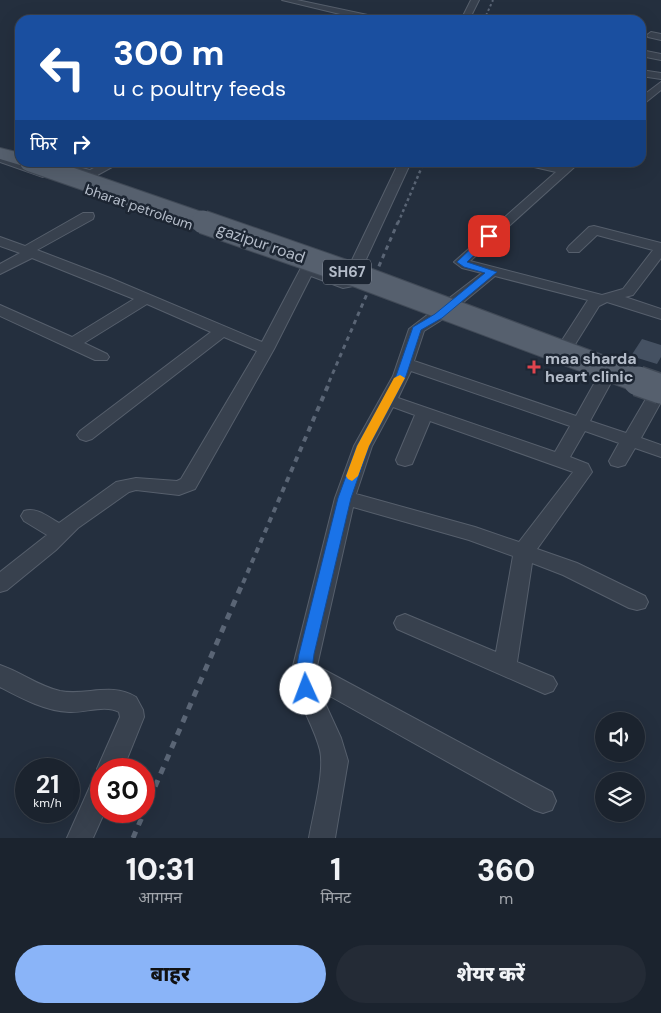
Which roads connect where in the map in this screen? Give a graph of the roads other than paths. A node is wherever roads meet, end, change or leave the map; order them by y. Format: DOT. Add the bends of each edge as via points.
graph roads {
  1 [pos="286,0"];
  2 [pos="474,0"];
  3 [pos="354,15"];
  4 [pos="467,15"];
  5 [pos="646,54"];
  6 [pos="661,57"];
  7 [pos="646,73"];
  8 [pos="661,76"];
  9 [pos="657,88"];
  10 [pos="646,98"];
  11 [pos="0,149"];
  12 [pos="15,151"];
  13 [pos="0,153"];
  14 [pos="0,158"];
  15 [pos="15,158"];
  16 [pos="15,163"];
  17 [pos="25,167"];
  18 [pos="43,167"];
  19 [pos="65,167"];
  20 [pos="105,167"];
  21 [pos="403,167"];
  22 [pos="569,167"];
  23 [pos="88,216"];
  24 [pos="0,241"];
  25 [pos="574,249"];
  26 [pos="28,252"];
  27 [pos="307,269"];
  28 [pos="0,270"];
  29 [pos="492,272"];
  30 [pos="146,298"];
  31 [pos="606,298"];
  32 [pos="0,310"];
  33 [pos="661,314"];
  34 [pos="438,316"];
  35 [pos="222,331"];
  36 [pos="72,344"];
  37 [pos="568,344"];
  38 [pos="266,349"];
  39 [pos="101,357"];
  40 [pos="558,359"];
  41 [pos="405,362"];
  42 [pos="606,377"];
  43 [pos="661,378"];
  44 [pos="659,394"];
  45 [pos="388,400"];
  46 [pos="425,413"];
  47 [pos="581,422"];
  48 [pos="86,435"];
  49 [pos="629,440"];
  50 [pos="661,451"];
  51 [pos="557,459"];
  52 [pos="405,460"];
  53 [pos="618,461"];
  54 [pos="345,498"];
  55 [pos="31,516"];
  56 [pos="60,533"];
  57 [pos="524,551"];
  58 [pos="0,584"];
  59 [pos="636,602"];
  60 [pos="405,623"];
  61 [pos="505,667"];
  62 [pos="304,670"];
  63 [pos="4,682"];
  64 [pos="545,684"];
  65 [pos="115,758"];
  66 [pos="543,801"];
  67 [pos="90,815"];
  68 [pos="80,838"];
  69 [pos="322,838"];
  1 -- 3 [label="street"];
  2 -- 4 [label="street"];
  5 -- 6 [label="street"];
  7 -- 8 [label="street"];
  9 -- 10 [label="street"];
  11 -- 12 [label="street"];
  13 -- 15 [label="main road"];
  14 -- 16 [label="street, bharat petroleum"];
  17 -- 27 [label="street, bharat petroleum"];
  18 -- 44 [label="main road, gazipur road / SH67, bridge" via="361,277"];
  19 -- 20 [label="street" via="89,175"];
  21 -- 27 [label="street, bharat petroleum" via="348,283 343,284"];
  22 -- 29 [label="street" via="462,260 467,266"];
  23 -- 26 [label="street"];
  24 -- 26 [label="street"];
  25 -- 31 [label="street" via="594,230 660,248 632,290"];
  26 -- 28 [label="street"];
  26 -- 30 [label="street"];
  27 -- 38 [label="street"];
  29 -- 31 [label="street"];
  29 -- 34 [label="street"];
  30 -- 35 [label="street"];
  30 -- 36 [label="street"];
  31 -- 33 [label="street"];
  31 -- 37 [label="street" via="593,303"];
  32 -- 36 [label="street"];
  34 -- 40 [label="street"];
  34 -- 41 [label="street" via="417,329"];
  35 -- 38 [label="street"];
  35 -- 48 [label="street"];
  36 -- 39 [label="street"];
  37 -- 40 [label="street"];
  37 -- 43 [label="street"];
  38 -- 56 [label="street" via="185,486 136,484 123,487"];
  40 -- 42 [label="street"];
  41 -- 45 [label="street"];
  41 -- 47 [label="street"];
  42 -- 44 [label="street"];
  42 -- 47 [label="street"];
  44 -- 49 [label="street"];
  45 -- 46 [label="street"];
  45 -- 54 [label="street" via="363,446"];
  46 -- 51 [label="street"];
  46 -- 52 [label="street"];
  47 -- 49 [label="street"];
  47 -- 51 [label="street"];
  49 -- 50 [label="street"];
  49 -- 53 [label="street"];
  51 -- 57 [label="street" via="581,468 583,472"];
  54 -- 57 [label="street"];
  54 -- 62 [label="street"];
  55 -- 56 [label="street"];
  56 -- 58 [label="street"];
  57 -- 59 [label="street" via="570,569"];
  57 -- 61 [label="street"];
  60 -- 61 [label="street"];
  61 -- 64 [label="street"];
  62 -- 66 [label="street"];
  62 -- 69 [label="street" via="308,694 334,749 335,761"];
  63 -- 65 [label="street" via="62,702 117,700 128,705 132,717"];
  67 -- 68 [label="street"];
}
